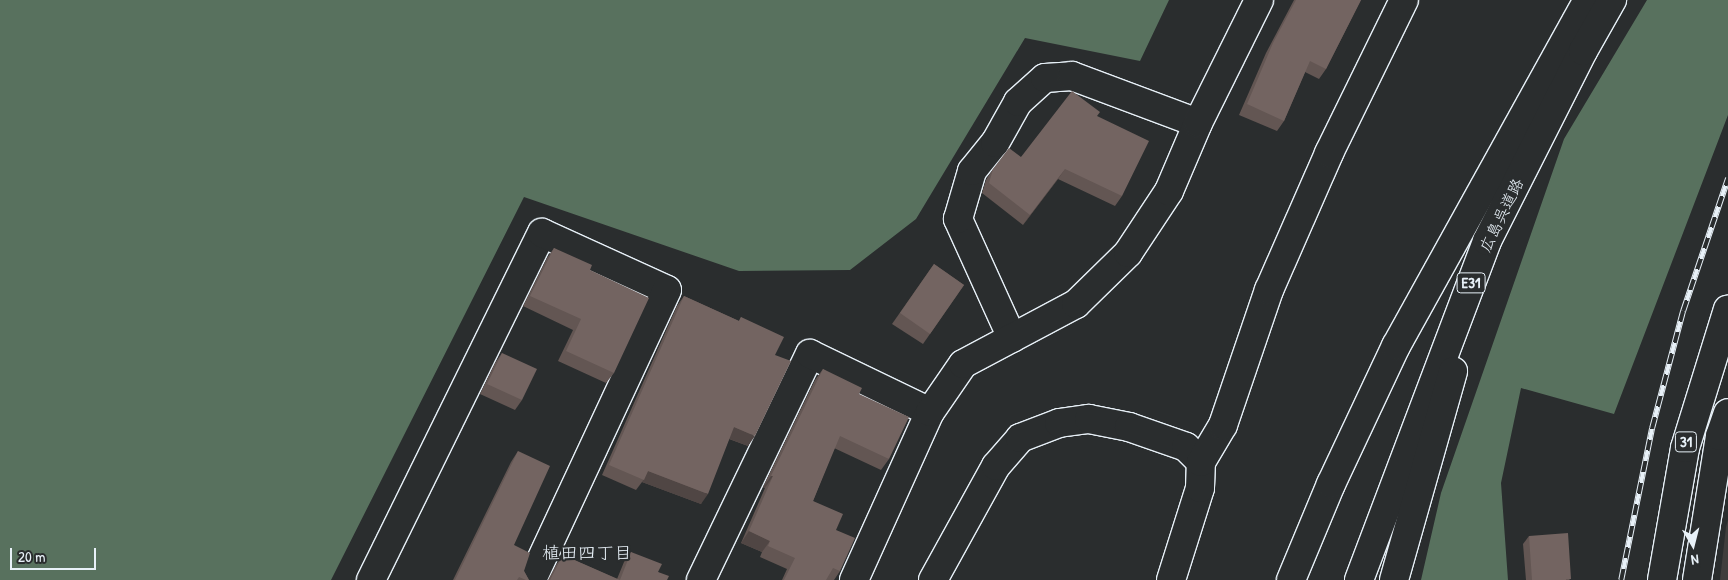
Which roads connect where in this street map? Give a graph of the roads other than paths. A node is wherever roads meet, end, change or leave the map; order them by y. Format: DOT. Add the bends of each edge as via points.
graph roads {
  1 [pos="1259,0"];
  2 [pos="1404,0"];
  3 [pos="1588,0"];
  4 [pos="1612,0"];
  5 [pos="1198,123"];
  6 [pos="1487,241"];
  7 [pos="1728,309"];
  8 [pos="1012,338"];
  9 [pos="930,412"];
  10 [pos="1728,413"];
  11 [pos="1201,462"];
  12 [pos="372,580"];
  13 [pos="532,580"];
  14 [pos="701,580"];
  15 [pos="854,580"];
  16 [pos="933,580"];
  17 [pos="1171,580"];
  18 [pos="1291,580"];
  19 [pos="1359,580"];
  20 [pos="1394,580"];
  21 [pos="1662,580"];
  22 [pos="1697,580"];
  1 -- 5 [label="main road"];
  2 -- 11 [label="main road" via="1329,153 1269,290 1223,426"];
  3 -- 18 [label="main road" via="1396,346 1330,484"];
  4 -- 6 [label="main road, 広島呉道路 / E31"];
  5 -- 8 [label="main road" via="1169,191 1128,253 1076,304"];
  5 -- 8 [label="main road" via="1072,76 1045,78 1018,102 995,143 972,171 958,219"];
  6 -- 19 [label="main road, 広島呉道路 / E31"];
  6 -- 20 [label="main road" via="1448,394"];
  7 -- 21 [label="main road, 31" via="1685,448"];
  8 -- 9 [label="main road" via="963,364"];
  9 -- 14 [label="main road" via="810,354"];
  9 -- 15 [label="main road"];
  10 -- 22 [label="main road, 31" via="1720,436"];
  11 -- 16 [label="main road" via="1186,447 1129,427 1090,419 1059,424 1020,438 996,466"];
  11 -- 17 [label="main road" via="1200,488"];
  12 -- 13 [label="main road" via="542,232 666,290"];
}
